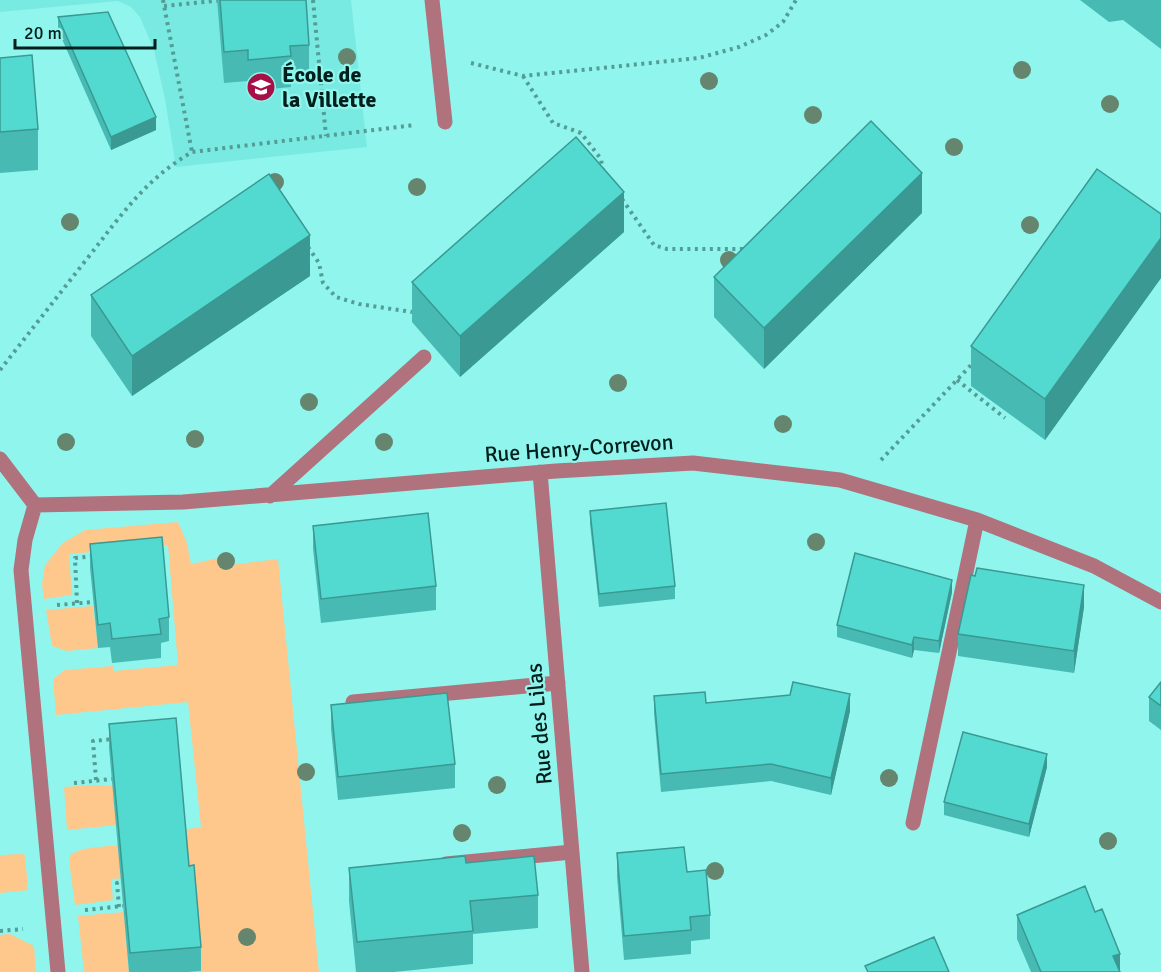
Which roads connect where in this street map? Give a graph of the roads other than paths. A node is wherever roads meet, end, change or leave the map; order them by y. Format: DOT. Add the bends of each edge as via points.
graph roads {
  1 [pos="432,0"];
  2 [pos="445,122"];
  3 [pos="423,357"];
  4 [pos="0,459"];
  5 [pos="540,472"];
  6 [pos="270,496"];
  7 [pos="35,505"];
  8 [pos="978,520"];
  9 [pos="1161,602"];
  10 [pos="558,683"];
  11 [pos="353,702"];
  12 [pos="913,823"];
  13 [pos="572,852"];
  14 [pos="432,865"];
  15 [pos="58,972"];
  16 [pos="582,972"];
  1 -- 2 [label="street"];
  3 -- 6 [label="street"];
  4 -- 7 [label="street"];
  5 -- 6 [label="street, Rue Henry-Correvon"];
  5 -- 8 [label="street, Rue Henry-Correvon" via="693,463 840,480"];
  5 -- 10 [label="street, Rue des Lilas"];
  6 -- 7 [label="street, Rue Henry-Correvon"];
  7 -- 15 [label="street" via="21,570"];
  8 -- 9 [label="street, Rue Henry-Correvon" via="1094,566"];
  8 -- 12 [label="street"];
  10 -- 11 [label="street"];
  10 -- 13 [label="street, Rue des Lilas"];
  13 -- 14 [label="street"];
  13 -- 16 [label="street, Rue des Lilas"];
}
